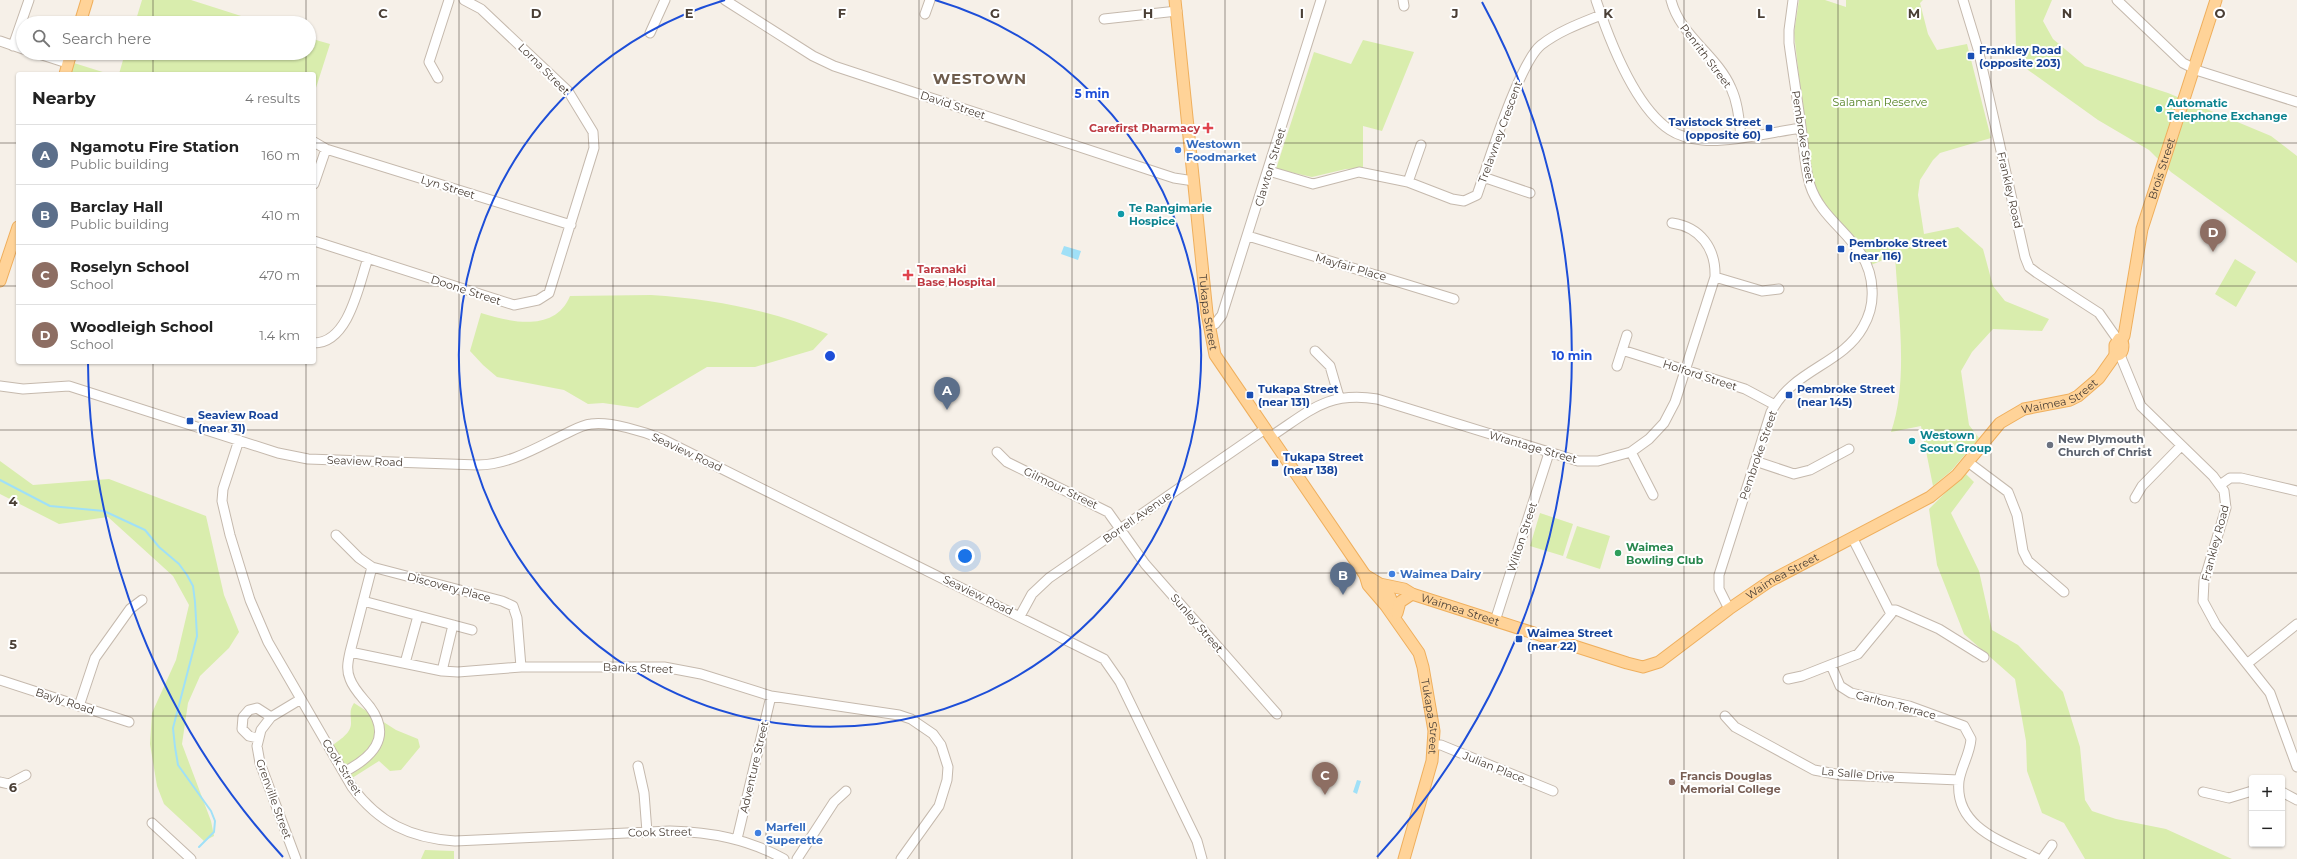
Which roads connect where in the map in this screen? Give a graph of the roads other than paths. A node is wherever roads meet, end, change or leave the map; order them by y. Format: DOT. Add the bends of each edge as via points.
graph roads {
  1 [pos="29,0"];
  2 [pos="87,0"];
  3 [pos="449,0"];
  4 [pos="464,0"];
  5 [pos="665,0"];
  6 [pos="725,0"];
  7 [pos="930,0"];
  8 [pos="1321,0"];
  9 [pos="1596,0"];
  10 [pos="1671,0"];
  11 [pos="1793,0"];
  12 [pos="1963,0"];
  13 [pos="2117,0"];
  14 [pos="2216,0"];
  15 [pos="477,3"];
  16 [pos="1176,6"];
  17 [pos="925,14"];
  18 [pos="1601,15"];
  19 [pos="23,16"];
  20 [pos="82,16"];
  21 [pos="1104,19"];
  22 [pos="650,33"];
  23 [pos="16,37"];
  24 [pos="0,41"];
  25 [pos="13,46"];
  26 [pos="16,47"];
  27 [pos="58,60"];
  28 [pos="68,63"];
  29 [pos="2194,68"];
  30 [pos="438,78"];
  31 [pos="2297,102"];
  32 [pos="1801,128"];
  33 [pos="1741,136"];
  34 [pos="316,143"];
  35 [pos="1421,145"];
  36 [pos="326,149"];
  37 [pos="1269,171"];
  38 [pos="1484,177"];
  39 [pos="316,178"];
  40 [pos="1194,181"];
  41 [pos="1408,182"];
  42 [pos="1530,193"];
  43 [pos="1672,223"];
  44 [pos="571,225"];
  45 [pos="16,233"];
  46 [pos="1248,236"];
  47 [pos="316,242"];
  48 [pos="368,258"];
  49 [pos="1715,276"];
  50 [pos="0,281"];
  51 [pos="1779,289"];
  52 [pos="1454,299"];
  53 [pos="1209,325"];
  54 [pos="1627,335"];
  55 [pos="2120,340"];
  56 [pos="316,343"];
  57 [pos="1622,350"];
  58 [pos="1316,351"];
  59 [pos="2118,354"];
  60 [pos="1616,366"];
  61 [pos="1685,370"];
  62 [pos="0,386"];
  63 [pos="1339,397"];
  64 [pos="1775,405"];
  65 [pos="1267,433"];
  66 [pos="239,440"];
  67 [pos="2180,446"];
  68 [pos="1849,449"];
  69 [pos="997,452"];
  70 [pos="1631,452"];
  71 [pos="1549,453"];
  72 [pos="1755,462"];
  73 [pos="1968,462"];
  74 [pos="2220,485"];
  75 [pos="2297,491"];
  76 [pos="1653,495"];
  77 [pos="2135,498"];
  78 [pos="1121,528"];
  79 [pos="336,535"];
  80 [pos="1853,539"];
  81 [pos="372,567"];
  82 [pos="2064,592"];
  83 [pos="1386,593"];
  84 [pos="1412,594"];
  85 [pos="142,600"];
  86 [pos="363,601"];
  87 [pos="1729,609"];
  88 [pos="1890,610"];
  89 [pos="1397,613"];
  90 [pos="418,616"];
  91 [pos="1020,616"];
  92 [pos="1495,621"];
  93 [pos="1400,624"];
  94 [pos="2297,624"];
  95 [pos="453,625"];
  96 [pos="472,630"];
  97 [pos="350,652"];
  98 [pos="1984,657"];
  99 [pos="2248,663"];
  100 [pos="405,664"];
  101 [pos="1831,665"];
  102 [pos="521,667"];
  103 [pos="442,671"];
  104 [pos="1788,679"];
  105 [pos="0,680"];
  106 [pos="771,696"];
  107 [pos="301,699"];
  108 [pos="79,706"];
  109 [pos="1277,714"];
  110 [pos="1724,716"];
  111 [pos="271,717"];
  112 [pos="129,722"];
  113 [pos="258,738"];
  114 [pos="1435,745"];
  115 [pos="638,766"];
  116 [pos="2297,767"];
  117 [pos="344,772"];
  118 [pos="26,775"];
  119 [pos="1959,780"];
  120 [pos="0,782"];
  121 [pos="846,791"];
  122 [pos="1553,791"];
  123 [pos="2203,792"];
  124 [pos="2249,792"];
  125 [pos="2285,794"];
  126 [pos="2297,800"];
  127 [pos="152,823"];
  128 [pos="647,832"];
  129 [pos="737,839"];
  130 [pos="2052,845"];
  131 [pos="191,859"];
  132 [pos="296,859"];
  133 [pos="784,859"];
  134 [pos="797,859"];
  135 [pos="901,859"];
  136 [pos="1202,859"];
  137 [pos="1404,859"];
  138 [pos="2038,859"];
  139 [pos="2042,859"];
  1 -- 19 [label="street"];
  2 -- 20 [label="main road"];
  3 -- 30 [label="street" via="429,62"];
  4 -- 15 [label="street, Lorna Street"];
  5 -- 22 [label="street"];
  6 -- 40 [label="street, David Street" via="823,62 1174,178"];
  7 -- 17 [label="street"];
  8 -- 37 [label="street, Clawton Street"];
  9 -- 18 [label="street"];
  10 -- 33 [label="street, Penrith Street" via="1681,24 1731,87"];
  11 -- 32 [label="street, Pembroke Street" via="1789,43"];
  12 -- 55 [label="street, Frankley Road" via="1978,49 2027,262 2037,274 2099,313"];
  13 -- 29 [label="street" via="2183,63"];
  14 -- 29 [label="main road, Brois Street"];
  15 -- 44 [label="street, Lorna Street" via="568,91 593,132 594,148"];
  16 -- 21 [label="street"];
  16 -- 40 [label="main road, Tukapa Street"];
  18 -- 33 [label="street" via="1623,67 1649,110 1670,130 1702,140"];
  18 -- 38 [label="street, Trelawney Crescent" via="1565,30 1540,46 1522,72"];
  23 -- 25 [label="street"];
  24 -- 25 [label="street"];
  25 -- 26 [label="street"];
  27 -- 28 [label="street"];
  29 -- 31 [label="street"];
  29 -- 55 [label="main road, Brois Street" via="2142,229 2124,336"];
  32 -- 33 [label="street"];
  32 -- 64 [label="street, Pembroke Street" via="1814,196 1820,206 1860,249 1870,272 1873,296 1868,317 1857,336 1841,351 1797,380"];
  34 -- 36 [label="street, Lyn Street"];
  35 -- 41 [label="street"];
  36 -- 39 [label="street"];
  36 -- 44 [label="street, Lyn Street"];
  37 -- 41 [label="street, Trelawney Crescent" via="1313,184 1359,172"];
  37 -- 46 [label="street, Clawton Street"];
  38 -- 41 [label="street, Trelawney Crescent" via="1477,195 1464,201"];
  38 -- 42 [label="street"];
  40 -- 53 [label="main road, Tukapa Street"];
  43 -- 49 [label="street, Wrantage Street" via="1692,228 1705,240 1713,255"];
  44 -- 48 [label="street, Doone Street" via="549,293 542,299 525,304 509,303"];
  45 -- 50 [label="main road"];
  46 -- 52 [label="street, Mayfair Place"];
  46 -- 53 [label="street, Clawton Street" via="1222,315 1216,324"];
  47 -- 48 [label="street, Doone Street"];
  48 -- 56 [label="street" via="343,326 322,343"];
  49 -- 51 [label="street" via="1762,291"];
  49 -- 61 [label="street, Wrantage Street"];
  53 -- 65 [label="main road, Tukapa Street" via="1212,344 1220,364"];
  54 -- 57 [label="street"];
  55 -- 59 [label="main road, Brois Street" via="2114,347"];
  57 -- 60 [label="street"];
  57 -- 61 [label="street, Holford Street"];
  58 -- 63 [label="street" via="1330,366"];
  59 -- 67 [label="street, Frankley Road" via="2141,406"];
  59 -- 73 [label="main road, Waimea Street" via="2099,378 2078,396 2024,409 2000,423"];
  61 -- 64 [label="street, Holford Street" via="1756,394"];
  61 -- 70 [label="street, Wrantage Street" via="1675,402 1664,423 1649,439"];
  62 -- 66 [label="street, Seaview Road" via="23,390 69,386"];
  63 -- 65 [label="street, Wrantage Street" via="1320,404"];
  63 -- 71 [label="street, Wrantage Street" via="1377,398"];
  64 -- 72 [label="street, Pembroke Street"];
  65 -- 78 [label="street, Borrell Avenue"];
  65 -- 83 [label="main road, Tukapa Street" via="1365,574"];
  66 -- 91 [label="street, Seaview Road" via="278,453 308,459 486,465 509,460 586,425 597,423 645,433 679,446"];
  66 -- 107 [label="street, Cook Street" via="223,489 224,513 260,626"];
  67 -- 74 [label="street, Frankley Road"];
  67 -- 77 [label="street" via="2142,486"];
  68 -- 72 [label="street" via="1801,473 1786,472"];
  69 -- 78 [label="street, Gilmour Street" via="1007,462 1102,509 1114,518"];
  70 -- 71 [label="street, Wrantage Street" via="1607,460 1587,462"];
  70 -- 76 [label="street"];
  71 -- 92 [label="street, Wilton Street"];
  72 -- 87 [label="street, Pembroke Street" via="1719,575 1719,589"];
  73 -- 80 [label="main road, Waimea Street" via="1957,475 1930,497"];
  73 -- 82 [label="street" via="2008,492 2017,515 2023,551 2028,562"];
  74 -- 75 [label="street" via="2230,478 2241,478"];
  74 -- 99 [label="street, Frankley Road" via="2226,497 2226,508 2204,581 2203,601 2211,618"];
  78 -- 91 [label="street, Borrell Avenue" via="1037,588"];
  78 -- 109 [label="street, Sunley Street" via="1145,564"];
  79 -- 81 [label="street, Discovery Place"];
  80 -- 87 [label="main road, Waimea Street" via="1770,581"];
  80 -- 88 [label="street"];
  81 -- 86 [label="street"];
  81 -- 102 [label="street, Discovery Place" via="513,606 517,618"];
  83 -- 84 [label="main road, Waimea Street"];
  83 -- 89 [label="main road, Tukapa Street"];
  83 -- 93 [label="main road, Tukapa Street" via="1394,620"];
  84 -- 89 [label="main road, Waimea Street" via="1400,602"];
  84 -- 92 [label="main road, Waimea Street"];
  85 -- 108 [label="street" via="130,609 95,658"];
  86 -- 90 [label="street"];
  86 -- 97 [label="street"];
  87 -- 92 [label="main road, Waimea Street" via="1659,662 1648,667 1627,664"];
  88 -- 98 [label="street" via="1896,610 1939,629"];
  88 -- 101 [label="street" via="1888,618 1858,654"];
  89 -- 93 [label="main road, Tukapa Street"];
  90 -- 95 [label="street"];
  90 -- 100 [label="street"];
  91 -- 136 [label="street, Seaview Road" via="1096,654 1110,666 1197,841"];
  93 -- 114 [label="main road, Tukapa Street" via="1421,659"];
  94 -- 99 [label="street"];
  95 -- 96 [label="street"];
  95 -- 103 [label="street"];
  97 -- 100 [label="street, Banks Street"];
  97 -- 117 [label="street" via="350,679 376,716 379,734 372,753"];
  99 -- 116 [label="street, Frankley Road" via="2270,693"];
  100 -- 103 [label="street, Banks Street"];
  101 -- 104 [label="street"];
  101 -- 119 [label="street, Carlton Terrace" via="1840,686 1851,693 1909,706 1964,726 1971,739"];
  102 -- 103 [label="street, Banks Street"];
  102 -- 106 [label="street, Banks Street" via="664,667 701,674"];
  105 -- 108 [label="street, Bayly Road"];
  106 -- 129 [label="street, Adventure Street"];
  106 -- 135 [label="street, Banks Street" via="900,715 924,725 933,734 943,751 948,767 944,794 939,806"];
  107 -- 111 [label="street"];
  107 -- 117 [label="street, Cook Street"];
  108 -- 112 [label="street, Bayly Road"];
  110 -- 119 [label="street, La Salle Drive" via="1735,727 1814,770 1841,775"];
  111 -- 113 [label="street"];
  111 -- 113 [label="street" via="257,708 249,710 244,717 242,729 249,736"];
  113 -- 132 [label="street, Grenville Street" via="260,763"];
  114 -- 122 [label="street, Julian Place" via="1441,745"];
  114 -- 137 [label="main road, Tukapa Street"];
  115 -- 128 [label="street" via="644,793"];
  117 -- 128 [label="street, Cook Street" via="362,800 387,821 403,830 434,840"];
  118 -- 120 [label="street" via="9,784"];
  119 -- 138 [label="street, Carlton Terrace" via="1961,803 1969,819 1985,832"];
  121 -- 134 [label="street" via="834,802"];
  123 -- 124 [label="street" via="2229,798"];
  125 -- 126 [label="street"];
  127 -- 131 [label="street"];
  128 -- 129 [label="street, Cook Street" via="702,832"];
  129 -- 133 [label="street, Cook Street" via="767,849"];
  130 -- 139 [label="street"];
}
